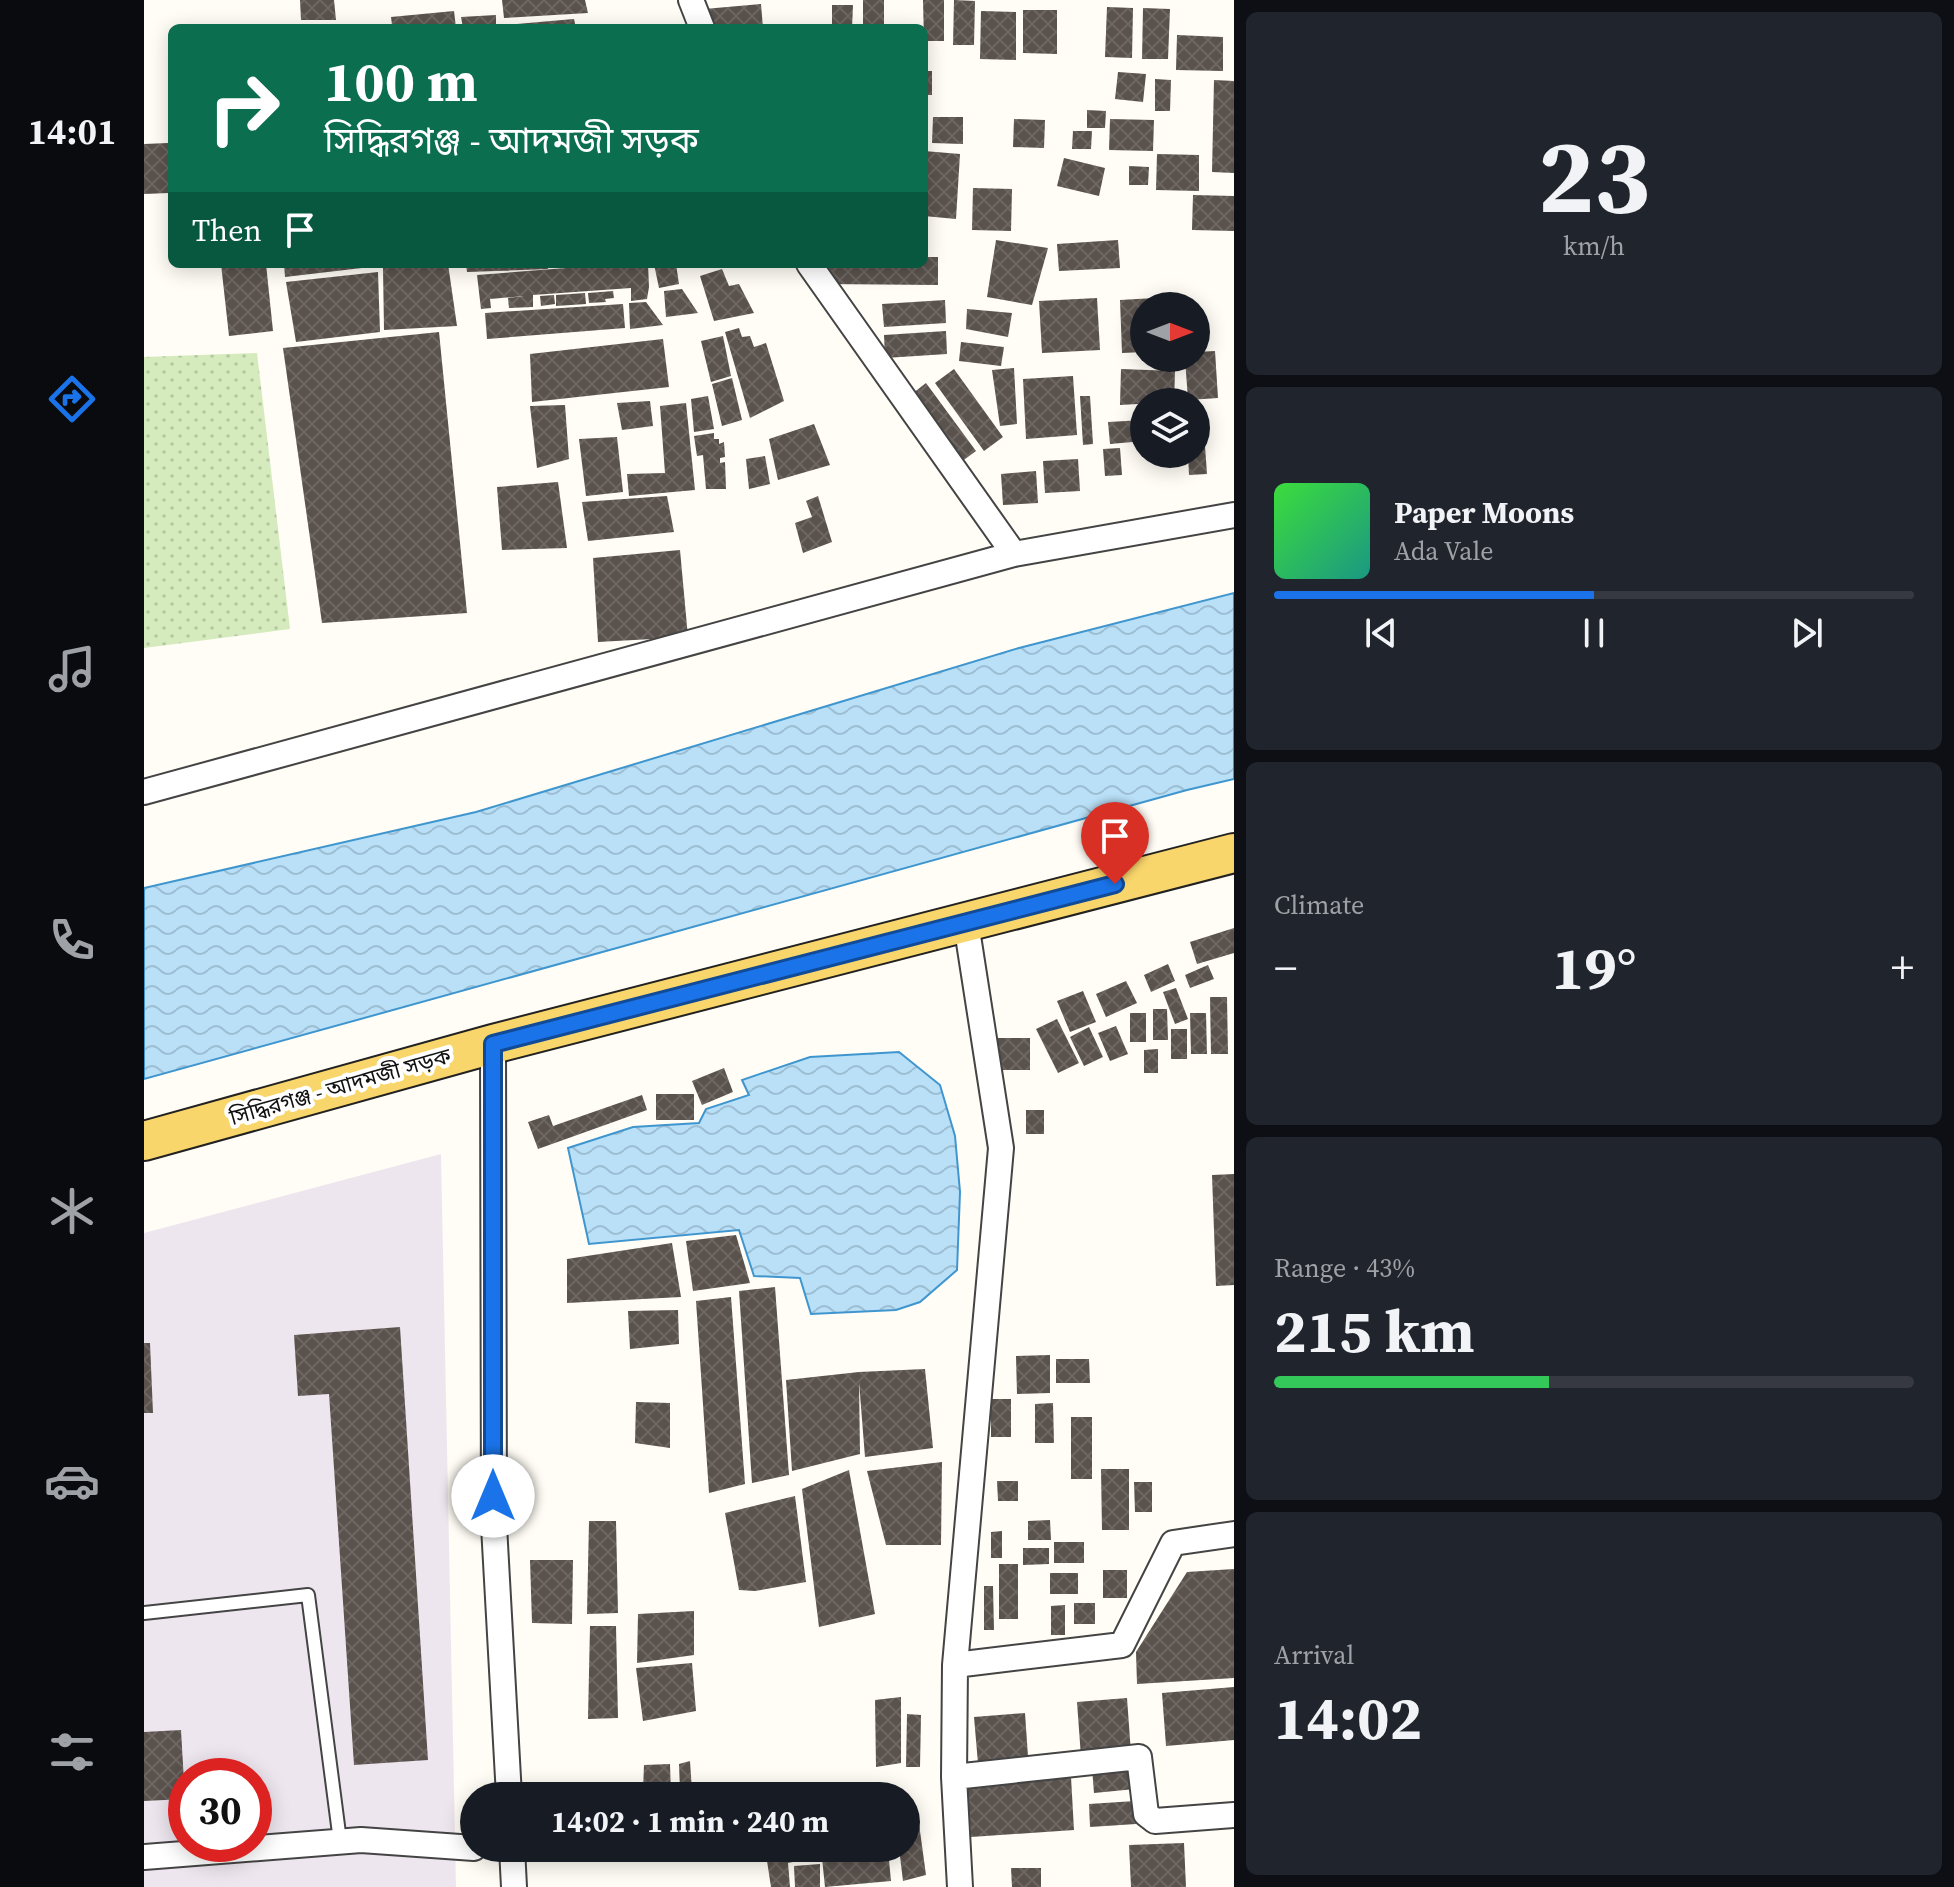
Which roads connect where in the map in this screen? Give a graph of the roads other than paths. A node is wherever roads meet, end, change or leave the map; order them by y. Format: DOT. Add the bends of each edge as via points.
graph roads {
  1 [pos="691,0"];
  2 [pos="700,24"];
  3 [pos="812,268"];
  4 [pos="1234,515"];
  5 [pos="1014,554"];
  6 [pos="144,792"];
  7 [pos="1234,853"];
  8 [pos="966,923"];
  9 [pos="493,1044"];
  10 [pos="144,1141"];
  11 [pos="1234,1534"];
  12 [pos="144,1613"];
  13 [pos="955,1665"];
  14 [pos="954,1777"];
  15 [pos="508,1782"];
  16 [pos="1234,1815"];
  17 [pos="340,1841"];
  18 [pos="460,1847"];
  19 [pos="144,1857"];
  20 [pos="513,1862"];
  21 [pos="514,1887"];
  22 [pos="960,1887"];
  1 -- 2 [label="street"];
  3 -- 5 [label="street"];
  4 -- 5 [label="street"];
  5 -- 6 [label="street"];
  7 -- 8 [label="main road, সিদ্ধিরগঞ্জ - আদমজী সড়ক"];
  8 -- 9 [label="main road, সিদ্ধিরগঞ্জ - আদমজী সড়ক"];
  8 -- 13 [label="street" via="1001,1148"];
  9 -- 10 [label="main road, সিদ্ধিরগঞ্জ - আদমজী সড়ক"];
  9 -- 15 [label="street" via="494,1526"];
  11 -- 13 [label="street" via="1173,1543 1122,1645"];
  12 -- 17 [label="lane" via="308,1595"];
  13 -- 14 [label="street"];
  14 -- 16 [label="street" via="1139,1757 1146,1814 1155,1821"];
  14 -- 22 [label="street"];
  17 -- 18 [label="street"];
  17 -- 19 [label="street"];
  20 -- 21 [label="street"];
}
